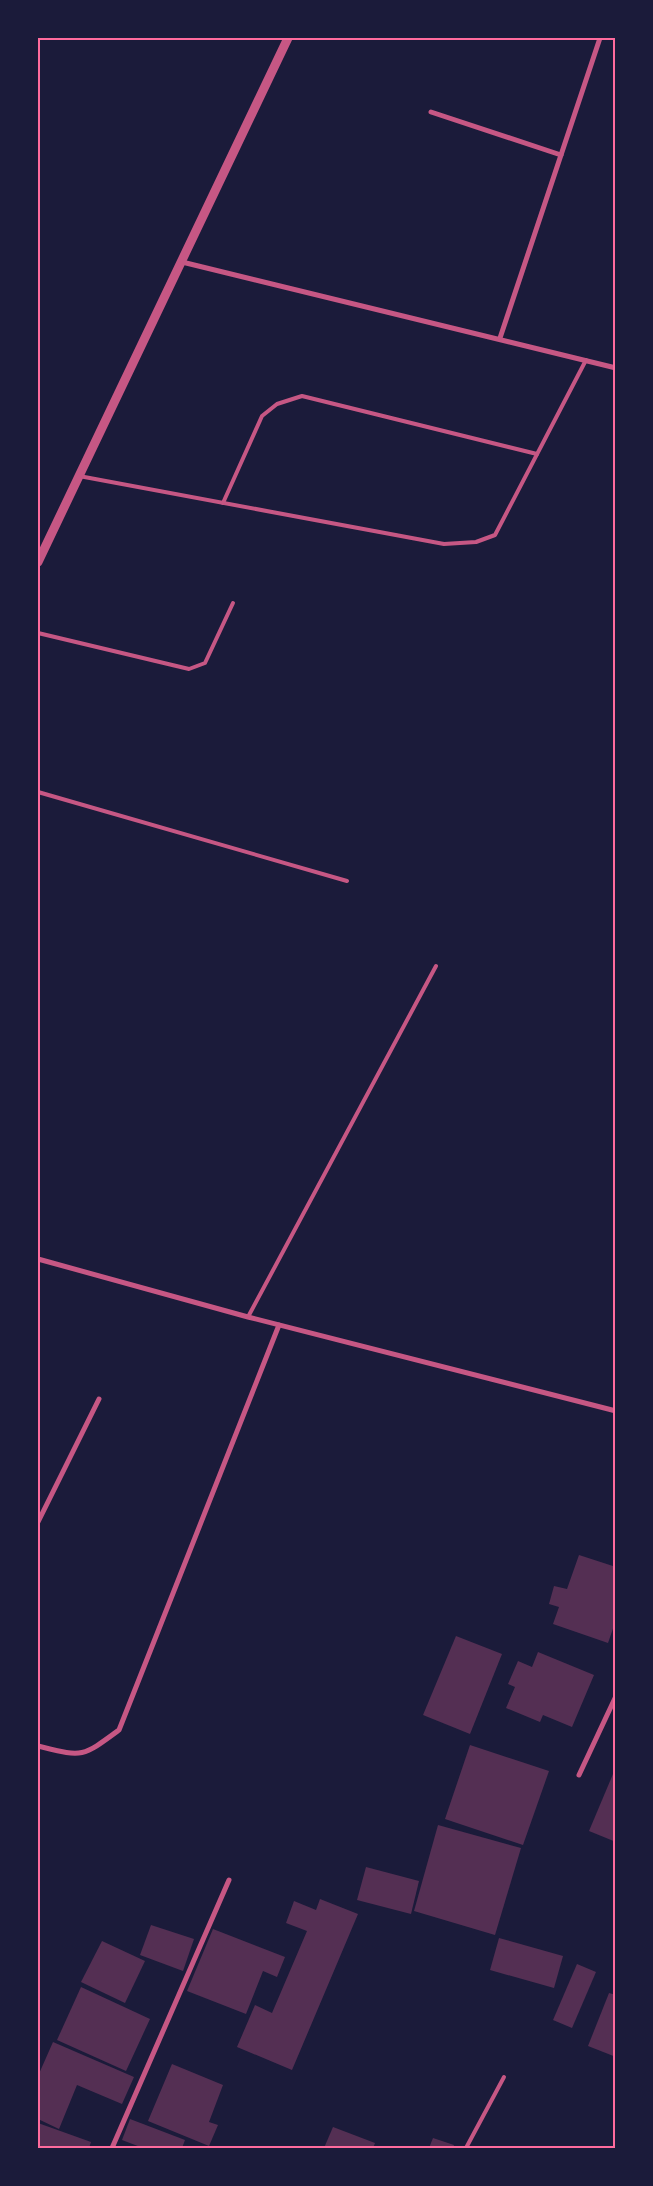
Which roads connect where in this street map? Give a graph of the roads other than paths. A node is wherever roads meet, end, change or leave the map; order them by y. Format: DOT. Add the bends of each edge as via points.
graph roads {
  1 [pos="288,38"];
  2 [pos="600,38"];
  3 [pos="431,112"];
  4 [pos="561,155"];
  5 [pos="182,262"];
  6 [pos="500,338"];
  7 [pos="586,360"];
  8 [pos="616,368"];
  9 [pos="537,454"];
  10 [pos="79,476"];
  11 [pos="223,503"];
  12 [pos="38,562"];
  13 [pos="233,603"];
  14 [pos="38,632"];
  15 [pos="38,792"];
  16 [pos="347,881"];
  17 [pos="436,966"];
  18 [pos="38,1259"];
  19 [pos="248,1317"];
  20 [pos="279,1325"];
  21 [pos="99,1399"];
  22 [pos="616,1411"];
  23 [pos="38,1522"];
  24 [pos="616,1696"];
  25 [pos="38,1746"];
  26 [pos="579,1775"];
  27 [pos="229,1880"];
  28 [pos="504,2077"];
  29 [pos="112,2148"];
  30 [pos="466,2148"];
  1 -- 5 [label="street"];
  2 -- 4 [label="street"];
  3 -- 4 [label="street"];
  4 -- 6 [label="street"];
  5 -- 6 [label="street"];
  5 -- 10 [label="street"];
  6 -- 7 [label="street"];
  7 -- 8 [label="street"];
  7 -- 9 [label="lane"];
  9 -- 11 [label="lane" via="495,535 476,542 444,544"];
  9 -- 11 [label="lane" via="302,396 277,404 262,416"];
  10 -- 11 [label="lane"];
  10 -- 12 [label="street"];
  13 -- 14 [label="lane" via="205,663 189,669"];
  15 -- 16 [label="lane"];
  17 -- 19 [label="lane"];
  18 -- 19 [label="street"];
  19 -- 20 [label="street"];
  20 -- 22 [label="street"];
  20 -- 25 [label="street" via="119,1730 92,1750 74,1755"];
  21 -- 23 [label="street"];
  24 -- 26 [label="street"];
  27 -- 29 [label="street"];
  28 -- 30 [label="lane"];
}
